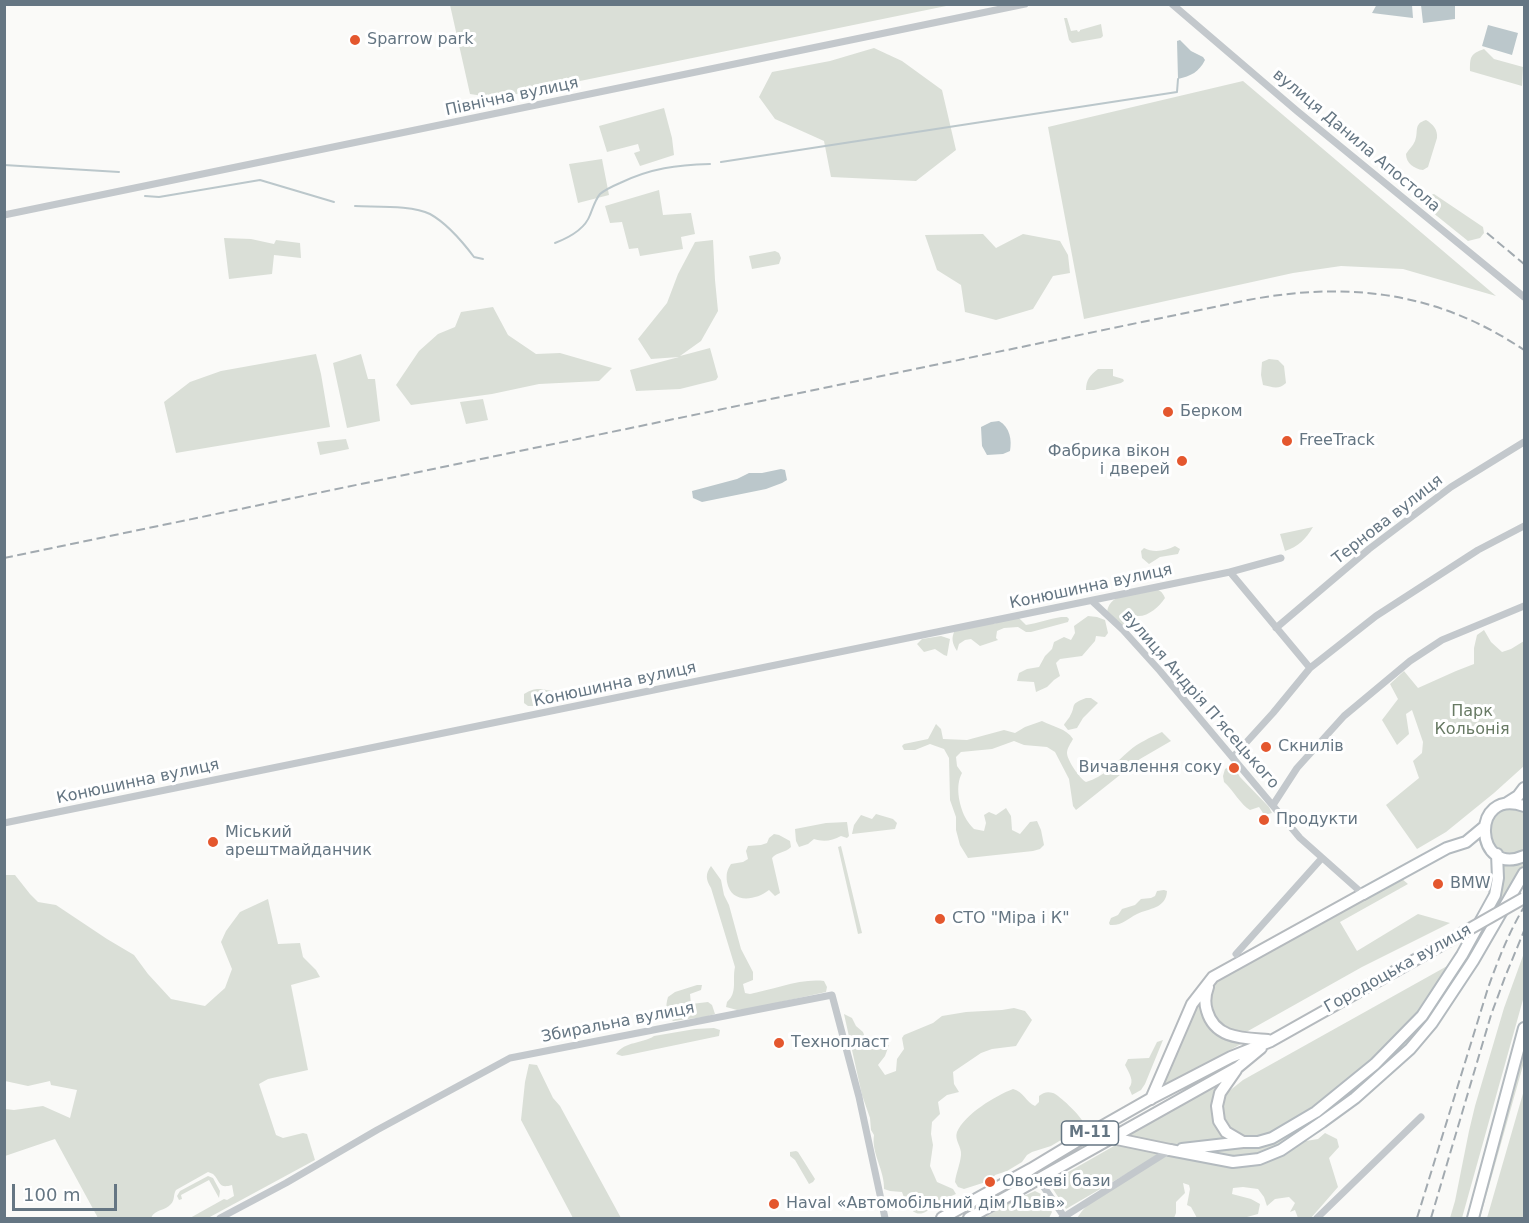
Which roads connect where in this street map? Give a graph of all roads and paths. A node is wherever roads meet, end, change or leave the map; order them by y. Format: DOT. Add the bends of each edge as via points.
graph roads {
  1 [pos="1025,4"];
  2 [pos="1172,4"];
  3 [pos="4,215"];
  4 [pos="1524,297"];
  5 [pos="1524,442"];
  6 [pos="1524,526"];
  7 [pos="1281,558"];
  8 [pos="1230,573"];
  9 [pos="1092,601"];
  10 [pos="1524,606"];
  11 [pos="1276,628"];
  12 [pos="1310,668"];
  13 [pos="1233,757"];
  14 [pos="1524,788"];
  15 [pos="1507,803"];
  16 [pos="1273,805"];
  17 [pos="1524,806"];
  18 [pos="4,823"];
  19 [pos="1484,827"];
  20 [pos="1466,842"];
  21 [pos="1493,851"];
  22 [pos="1524,856"];
  23 [pos="1322,858"];
  24 [pos="1524,873"];
  25 [pos="1363,894"];
  26 [pos="1524,898"];
  27 [pos="1236,954"];
  28 [pos="1213,978"];
  29 [pos="1524,1028"];
  30 [pos="1271,1041"];
  31 [pos="1238,1067"];
  32 [pos="1150,1099"];
  33 [pos="1421,1117"];
  34 [pos="1113,1138"];
  35 [pos="1243,1142"];
  36 [pos="1170,1150"];
  37 [pos="1039,1180"];
  38 [pos="220,1218"];
  39 [pos="885,1218"];
  40 [pos="942,1218"];
  41 [pos="969,1218"];
  42 [pos="1064,1218"];
  43 [pos="1317,1218"];
  44 [pos="1473,1218"];
  1 -- 3 [label="street, Північна вулиця"];
  2 -- 4 [label="street, вулиця Данила Апостола"];
  5 -- 11 [label="street, Тернова вулиця" via="1451,487 1369,549"];
  6 -- 12 [label="street" via="1478,550 1376,615"];
  7 -- 8 [label="street, Конюшинна вулиця"];
  8 -- 9 [label="street, Конюшинна вулиця"];
  8 -- 11 [label="street"];
  9 -- 13 [label="street, вулиця Андрія Пʼясецького" via="1123,630"];
  9 -- 18 [label="street, Конюшинна вулиця"];
  10 -- 16 [label="street" via="1442,640 1410,661 1344,716 1297,768"];
  11 -- 12 [label="street"];
  12 -- 13 [label="street"];
  13 -- 16 [label="street, вулиця Андрія Пʼясецького"];
  14 -- 15 [label="main road"];
  15 -- 17 [label="main road"];
  15 -- 19 [label="main road" via="1492,811"];
  16 -- 23 [label="street, вулиця Андрія Пʼясецького"];
  19 -- 20 [label="main road"];
  19 -- 21 [label="main road" via="1486,842"];
  20 -- 21 [label="main road"];
  20 -- 25 [label="main road" via="1447,848"];
  21 -- 22 [label="main road" via="1504,858"];
  21 -- 35 [label="main road" via="1498,878 1495,896 1422,1016 1375,1065 1316,1112 1272,1137"];
  23 -- 25 [label="street, вулиця Андрія Пʼясецького"];
  23 -- 27 [label="street"];
  24 -- 36 [label="main road" via="1432,1023 1410,1049 1355,1098 1281,1149 1259,1159 1233,1162"];
  25 -- 28 [label="main road"];
  26 -- 30 [label="main road, Городоцька вулиця / М-11, bridge"];
  28 -- 30 [label="main road" via="1205,1005 1216,1028 1239,1038"];
  28 -- 32 [label="main road" via="1192,1004"];
  29 -- 44 [label="main road"];
  30 -- 31 [label="main road, Городоцька вулиця / М-11"];
  30 -- 32 [label="main road, Городоцька вулиця / М-11"];
  31 -- 34 [label="main road, Городоцька вулиця / М-11"];
  31 -- 35 [label="main road" via="1220,1093 1217,1106 1219,1121 1226,1132"];
  32 -- 40 [label="main road, Городоцька вулиця / М-11"];
  33 -- 43 [label="street"];
  34 -- 36 [label="main road"];
  34 -- 37 [label="main road, Городоцька вулиця / М-11"];
  35 -- 36 [label="main road"];
  36 -- 42 [label="street"];
  37 -- 41 [label="main road, Городоцька вулиця / М-11"];
  37 -- 42 [label="street"];
  38 -- 39 [label="street, Збиральна вулиця" via="510,1058 831,995 859,1097"];
}
